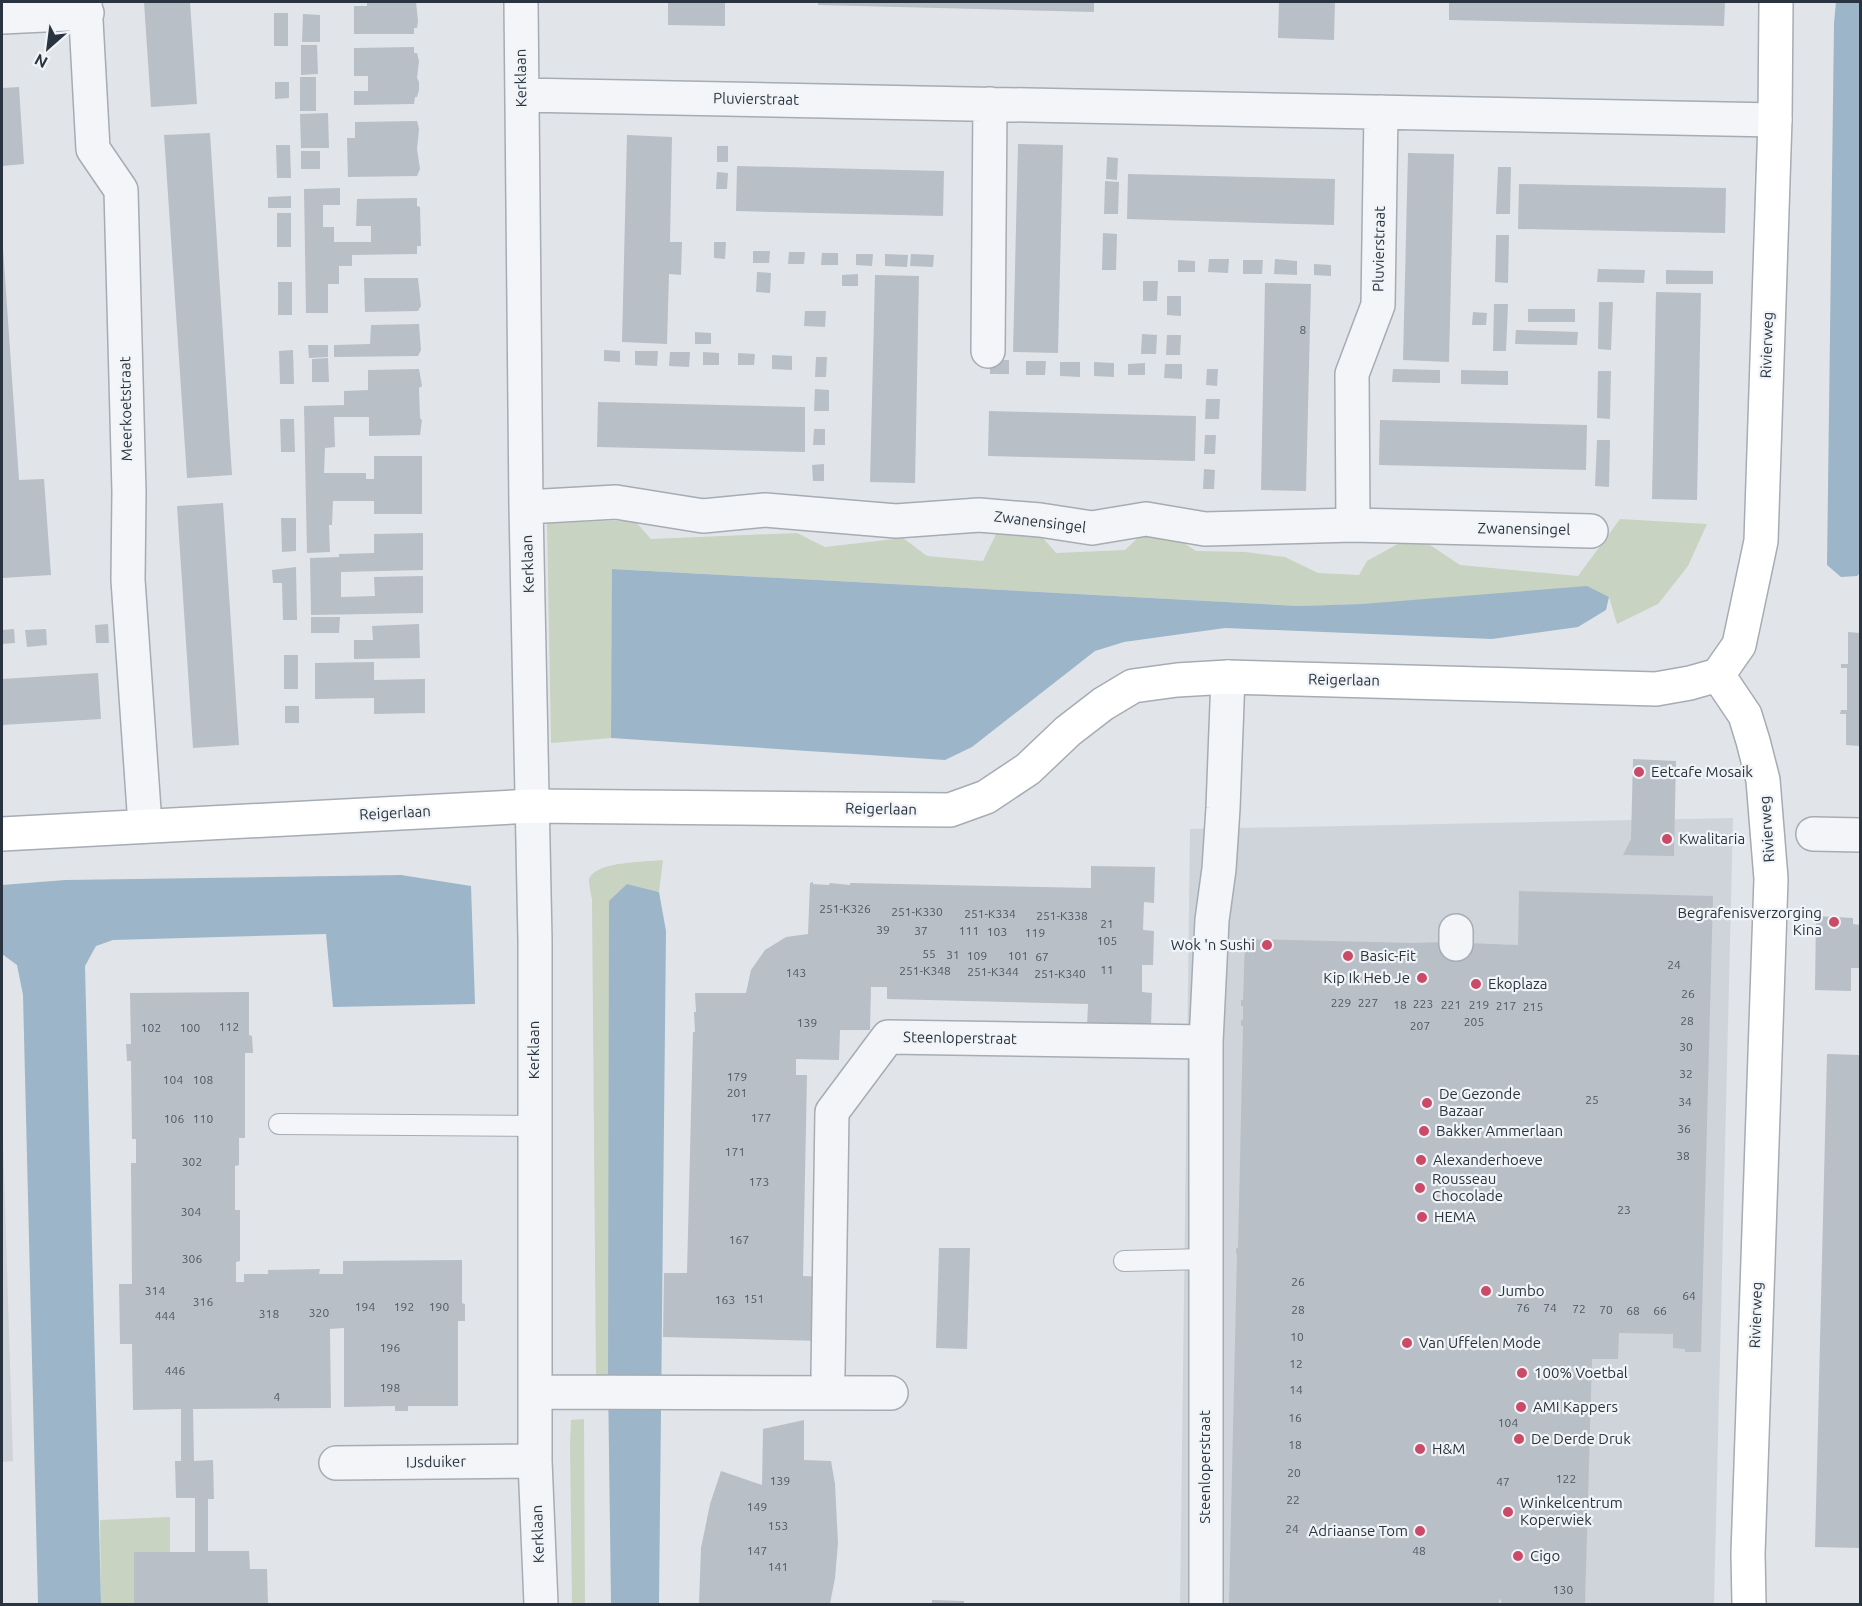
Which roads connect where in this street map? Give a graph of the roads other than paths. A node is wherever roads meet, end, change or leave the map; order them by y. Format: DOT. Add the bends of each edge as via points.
graph roads {
  1 [pos="521,2"];
  2 [pos="1776,2"];
  3 [pos="86,7"];
  4 [pos="2,16"];
  5 [pos="522,95"];
  6 [pos="990,104"];
  7 [pos="1381,112"];
  8 [pos="1775,120"];
  9 [pos="988,351"];
  10 [pos="526,507"];
  11 [pos="1353,525"];
  12 [pos="1591,531"];
  13 [pos="1718,675"];
  14 [pos="1228,677"];
  15 [pos="532,806"];
  16 [pos="145,825"];
  17 [pos="2,834"];
  18 [pos="1813,834"];
  19 [pos="1860,835"];
  20 [pos="1206,1042"];
  21 [pos="279,1124"];
  22 [pos="534,1126"];
  23 [pos="1205,1259"];
  24 [pos="1124,1261"];
  25 [pos="828,1373"];
  26 [pos="535,1392"];
  27 [pos="891,1393"];
  28 [pos="536,1461"];
  29 [pos="336,1463"];
  30 [pos="541,1605"];
  31 [pos="1206,1605"];
  32 [pos="1749,1605"];
  1 -- 5 [label="street, Kerklaan"];
  2 -- 8 [label="street, Rivierweg"];
  3 -- 4 [label="street"];
  3 -- 16 [label="street, Meerkoetstraat" via="93,149 121,190 128,580"];
  5 -- 6 [label="street, Pluvierstraat"];
  5 -- 10 [label="street, Kerklaan"];
  6 -- 7 [label="street, Pluvierstraat"];
  6 -- 9 [label="street"];
  7 -- 8 [label="street, Pluvierstraat"];
  7 -- 11 [label="street, Pluvierstraat" via="1378,305 1352,374"];
  8 -- 13 [label="street, Rivierweg" via="1761,541 1739,645"];
  10 -- 11 [label="street, Zwanensingel" via="616,502 703,516 765,510 896,521 979,515 1092,528 1146,519 1205,529"];
  10 -- 15 [label="street, Kerklaan"];
  11 -- 12 [label="street, Zwanensingel"];
  13 -- 14 [label="street, Reigerlaan" via="1656,688"];
  13 -- 32 [label="street, Rivierweg" via="1745,715 1753,741 1763,780 1771,879"];
  14 -- 15 [label="street, Reigerlaan" via="1133,686 1068,731 1028,770 986,797 950,810"];
  14 -- 20 [label="street, Steenloperstraat"];
  15 -- 16 [label="street, Reigerlaan"];
  15 -- 22 [label="street, Kerklaan"];
  16 -- 17 [label="street, Reigerlaan"];
  18 -- 19 [label="street"];
  20 -- 23 [label="street, Steenloperstraat"];
  20 -- 25 [label="street, Steenloperstraat" via="888,1037 832,1112"];
  21 -- 22 [label="lane"];
  22 -- 26 [label="street, Kerklaan"];
  23 -- 24 [label="lane"];
  23 -- 31 [label="street, Steenloperstraat"];
  26 -- 27 [label="street"];
  26 -- 28 [label="street, Kerklaan"];
  28 -- 29 [label="street, IJsduiker"];
  28 -- 30 [label="street, Kerklaan"];
}
